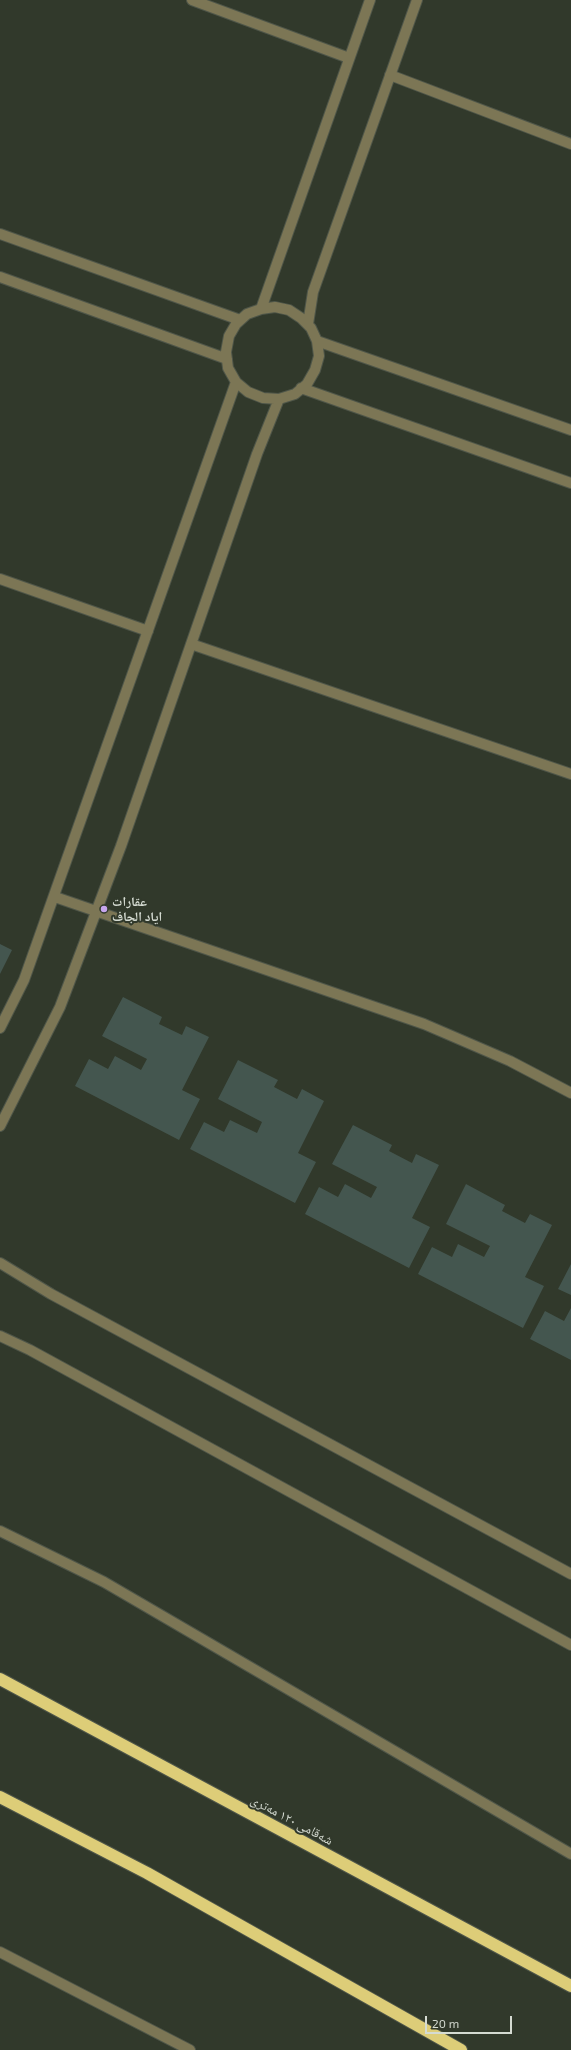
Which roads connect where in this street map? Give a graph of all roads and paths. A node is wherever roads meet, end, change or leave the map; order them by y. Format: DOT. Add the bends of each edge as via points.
graph roads {
  1 [pos="192,0"];
  2 [pos="370,0"];
  3 [pos="417,0"];
  4 [pos="349,58"];
  5 [pos="390,75"];
  6 [pos="571,144"];
  7 [pos="0,234"];
  8 [pos="0,277"];
  9 [pos="261,309"];
  10 [pos="240,320"];
  11 [pos="308,324"];
  12 [pos="317,341"];
  13 [pos="227,359"];
  14 [pos="236,382"];
  15 [pos="301,388"];
  16 [pos="280,398"];
  17 [pos="571,430"];
  18 [pos="571,483"];
  19 [pos="0,579"];
  20 [pos="148,631"];
  21 [pos="191,644"];
  22 [pos="571,774"];
  23 [pos="55,897"];
  24 [pos="96,911"];
  25 [pos="0,1028"];
  26 [pos="571,1093"];
  27 [pos="0,1126"];
  28 [pos="0,1263"];
  29 [pos="0,1336"];
  30 [pos="0,1530"];
  31 [pos="571,1574"];
  32 [pos="571,1645"];
  33 [pos="0,1679"];
  34 [pos="0,1797"];
  35 [pos="571,1854"];
  36 [pos="0,1952"];
  37 [pos="571,1986"];
  38 [pos="190,2050"];
  39 [pos="462,2050"];
  1 -- 4 [label="street"];
  2 -- 4 [label="street"];
  3 -- 5 [label="street"];
  4 -- 9 [label="street"];
  5 -- 6 [label="street"];
  5 -- 11 [label="street" via="313,292"];
  7 -- 10 [label="street"];
  8 -- 13 [label="street"];
  9 -- 10 [label="street" via="247,314"];
  9 -- 11 [label="street" via="275,307 289,310"];
  10 -- 13 [label="street" via="229,336"];
  11 -- 12 [label="street"];
  12 -- 15 [label="street" via="319,356 315,370 307,384"];
  12 -- 17 [label="street"];
  13 -- 14 [label="street" via="228,368"];
  14 -- 16 [label="street" via="248,392 263,398"];
  14 -- 20 [label="street"];
  15 -- 16 [label="street" via="295,394"];
  15 -- 18 [label="street"];
  16 -- 21 [label="street" via="257,454"];
  19 -- 20 [label="street"];
  20 -- 23 [label="street"];
  21 -- 22 [label="street"];
  21 -- 24 [label="street"];
  23 -- 24 [label="street"];
  23 -- 25 [label="street" via="24,980"];
  24 -- 26 [label="street" via="424,1024 510,1061"];
  24 -- 27 [label="street" via="60,1007"];
  28 -- 31 [label="street" via="51,1294"];
  29 -- 32 [label="street"];
  30 -- 35 [label="street" via="104,1582"];
  33 -- 37 [label="highway, شەقامی ١٢٠ مەتری"];
  34 -- 39 [label="highway" via="147,1873"];
  36 -- 38 [label="street"];
}
